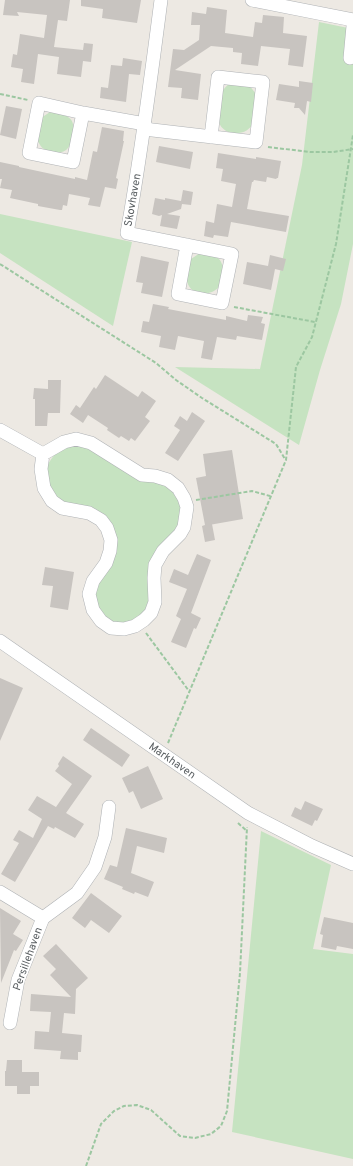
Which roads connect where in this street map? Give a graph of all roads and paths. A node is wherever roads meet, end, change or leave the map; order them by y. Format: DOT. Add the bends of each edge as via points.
graph roads {
  1 [pos="161,0"];
  2 [pos="252,0"];
  3 [pos="353,20"];
  4 [pos="353,26"];
  5 [pos="350,58"];
  6 [pos="0,94"];
  7 [pos="39,103"];
  8 [pos="83,113"];
  9 [pos="145,126"];
  10 [pos="353,135"];
  11 [pos="211,137"];
  12 [pos="256,142"];
  13 [pos="352,150"];
  14 [pos="188,245"];
  15 [pos="0,264"];
  16 [pos="222,303"];
  17 [pos="315,322"];
  18 [pos="0,430"];
  19 [pos="43,454"];
  20 [pos="286,460"];
  21 [pos="270,496"];
  22 [pos="185,501"];
  23 [pos="140,624"];
  24 [pos="0,641"];
  25 [pos="190,691"];
  26 [pos="163,755"];
  27 [pos="109,807"];
  28 [pos="248,813"];
  29 [pos="234,819"];
  30 [pos="247,831"];
  31 [pos="353,864"];
  32 [pos="0,892"];
  33 [pos="43,918"];
  34 [pos="10,1023"];
  35 [pos="86,1166"];
  1 -- 9 [label="street, Skovhaven"];
  2 -- 3 [label="street"];
  4 -- 5 [label="street"];
  6 -- 7 [label="path"];
  7 -- 8 [label="street"];
  7 -- 8 [label="street" via="29,153 73,162"];
  8 -- 9 [label="street"];
  9 -- 11 [label="street"];
  9 -- 14 [label="street, Skovhaven" via="127,233"];
  10 -- 13 [label="path"];
  11 -- 12 [label="street"];
  11 -- 12 [label="street" via="218,77 263,82"];
  12 -- 13 [label="path" via="262,146 310,152"];
  13 -- 17 [label="path" via="336,244"];
  14 -- 16 [label="street, Skovhaven" via="232,254"];
  14 -- 16 [label="street" via="178,294"];
  15 -- 20 [label="path" via="156,363 202,398 276,444"];
  16 -- 17 [label="path"];
  17 -- 20 [label="path" via="312,337 296,367"];
  18 -- 19 [label="street"];
  19 -- 22 [label="street" via="64,442 76,439 90,443 142,475 168,480 178,488"];
  19 -- 23 [label="street" via="41,469 44,488 52,501 62,508 89,513 100,520 107,528 111,540 106,563 93,581 89,594 93,610 101,621 111,628 124,629"];
  20 -- 21 [label="path"];
  21 -- 22 [label="path" via="252,491"];
  21 -- 25 [label="path"];
  22 -- 23 [label="street" via="187,507 184,527 163,550 155,565 155,602 150,614"];
  23 -- 25 [label="path"];
  24 -- 26 [label="street, Markhaven"];
  25 -- 26 [label="path"];
  26 -- 28 [label="street, Markhaven"];
  27 -- 33 [label="street, Persillehaven" via="105,837 95,867 77,892"];
  28 -- 30 [label="path"];
  28 -- 31 [label="street, Markhaven"];
  29 -- 30 [label="path"];
  30 -- 35 [label="path" via="240,973 227,1111 221,1126 210,1134 195,1138 180,1136 151,1110 138,1105 124,1106 114,1111 101,1124"];
  32 -- 33 [label="street, Persillehaven"];
  33 -- 34 [label="street, Persillehaven" via="18,980"];
}
